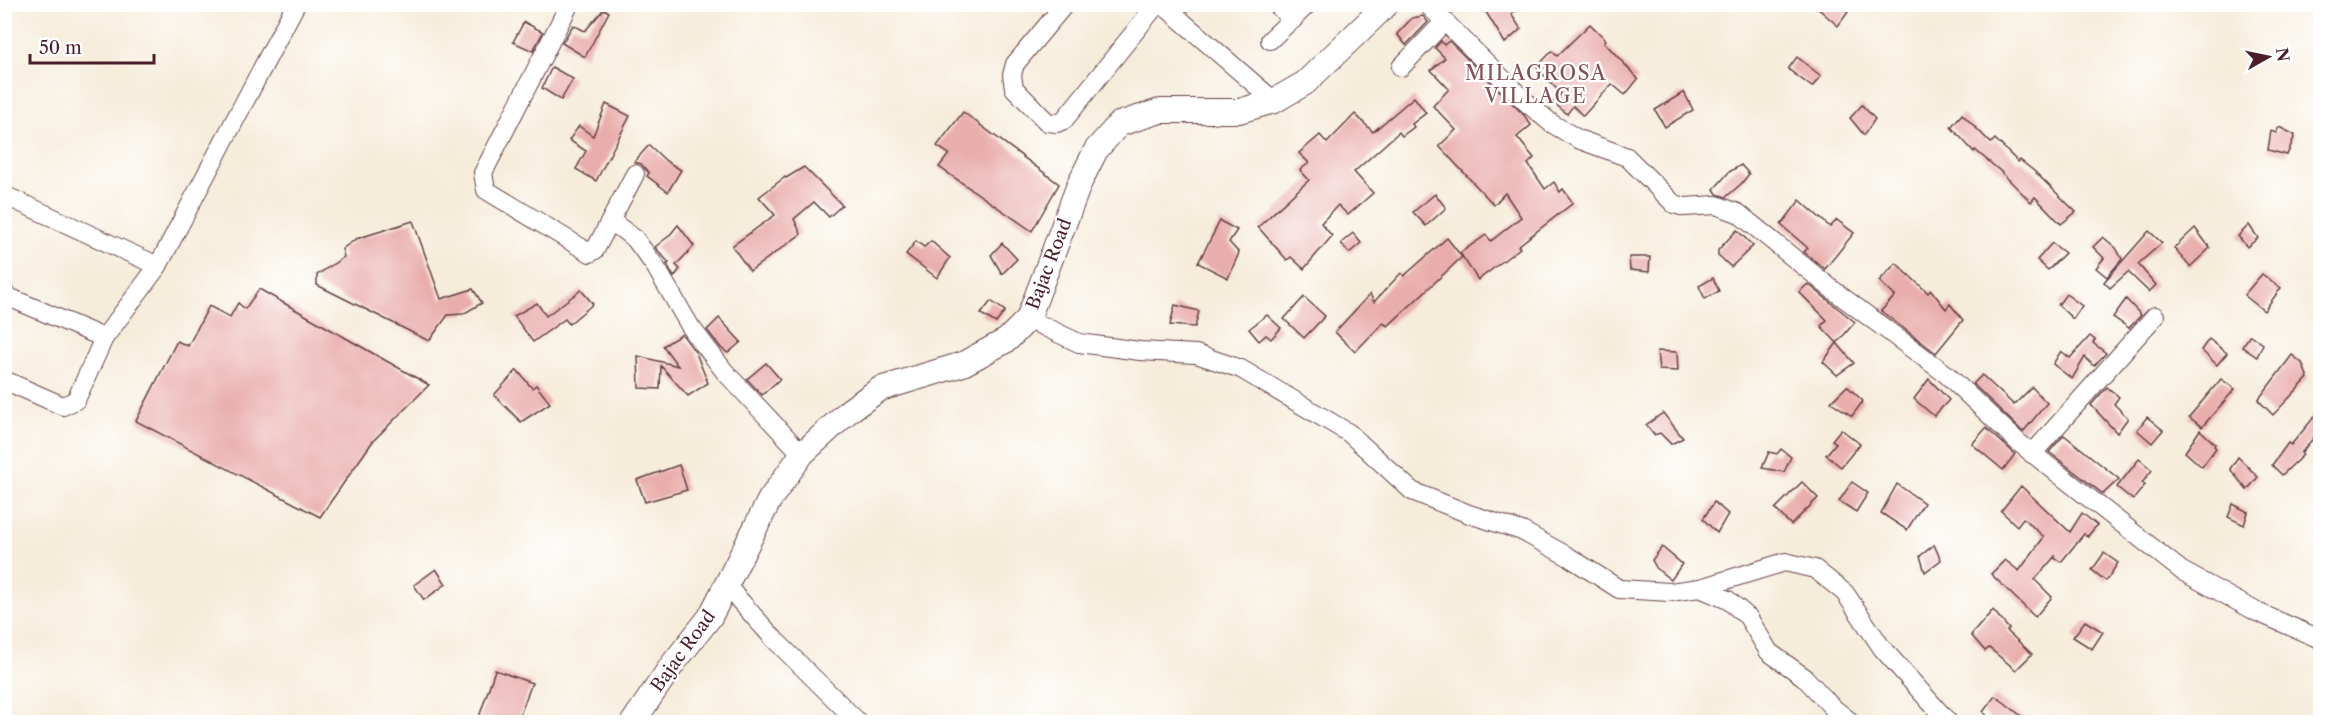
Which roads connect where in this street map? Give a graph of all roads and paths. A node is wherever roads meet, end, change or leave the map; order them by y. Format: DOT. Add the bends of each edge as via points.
graph roads {
  1 [pos="296,4"];
  2 [pos="1065,4"];
  3 [pos="1157,4"];
  4 [pos="1162,4"];
  5 [pos="1276,4"];
  6 [pos="1308,4"];
  7 [pos="1387,4"];
  8 [pos="1426,4"];
  9 [pos="568,7"];
  10 [pos="1293,20"];
  11 [pos="1445,21"];
  12 [pos="1270,40"];
  13 [pos="1401,66"];
  14 [pos="1274,101"];
  15 [pos="635,174"];
  16 [pos="4,195"];
  17 [pos="611,221"];
  18 [pos="158,266"];
  19 [pos="4,295"];
  20 [pos="2155,316"];
  21 [pos="1028,319"];
  22 [pos="104,338"];
  23 [pos="4,380"];
  24 [pos="802,454"];
  25 [pos="2032,454"];
  26 [pos="725,584"];
  27 [pos="1700,588"];
  28 [pos="2320,639"];
  29 [pos="633,723"];
  30 [pos="858,723"];
  31 [pos="1851,723"];
  32 [pos="1948,723"];
  1 -- 18 [label="street"];
  2 -- 3 [label="street" via="1015,64 1012,75 1014,88 1047,122 1064,120"];
  4 -- 14 [label="street"];
  5 -- 10 [label="street"];
  6 -- 10 [label="street"];
  7 -- 14 [label="street, Bajac Road" via="1305,83"];
  8 -- 11 [label="street"];
  9 -- 17 [label="street" via="483,173 483,182 486,190 591,253"];
  10 -- 12 [label="street"];
  11 -- 13 [label="street"];
  11 -- 25 [label="street" via="1551,123 1578,139 1627,157 1674,204 1716,205 1738,213 1946,374"];
  14 -- 21 [label="street, Bajac Road" via="1239,111 1160,111 1119,124 1096,150 1080,182"];
  15 -- 17 [label="street"];
  16 -- 18 [label="street"];
  17 -- 24 [label="street" via="635,239 690,326 725,372"];
  18 -- 22 [label="street"];
  19 -- 22 [label="street"];
  20 -- 25 [label="street"];
  21 -- 24 [label="street, Bajac Road" via="1006,340 963,364 880,389 850,410"];
  21 -- 27 [label="street" via="1079,343 1196,354 1241,369 1349,433 1412,491 1522,531 1619,589 1670,592"];
  22 -- 23 [label="street" via="76,400 67,406"];
  24 -- 26 [label="street, Bajac Road" via="770,499"];
  25 -- 28 [label="street" via="2182,571 2257,612"];
  26 -- 29 [label="street, Bajac Road" via="710,617"];
  26 -- 30 [label="street"];
  27 -- 31 [label="street" via="1728,600 1748,617 1769,652 1804,677"];
  27 -- 32 [label="street" via="1785,562 1815,569 1845,593 1882,648"];
}
